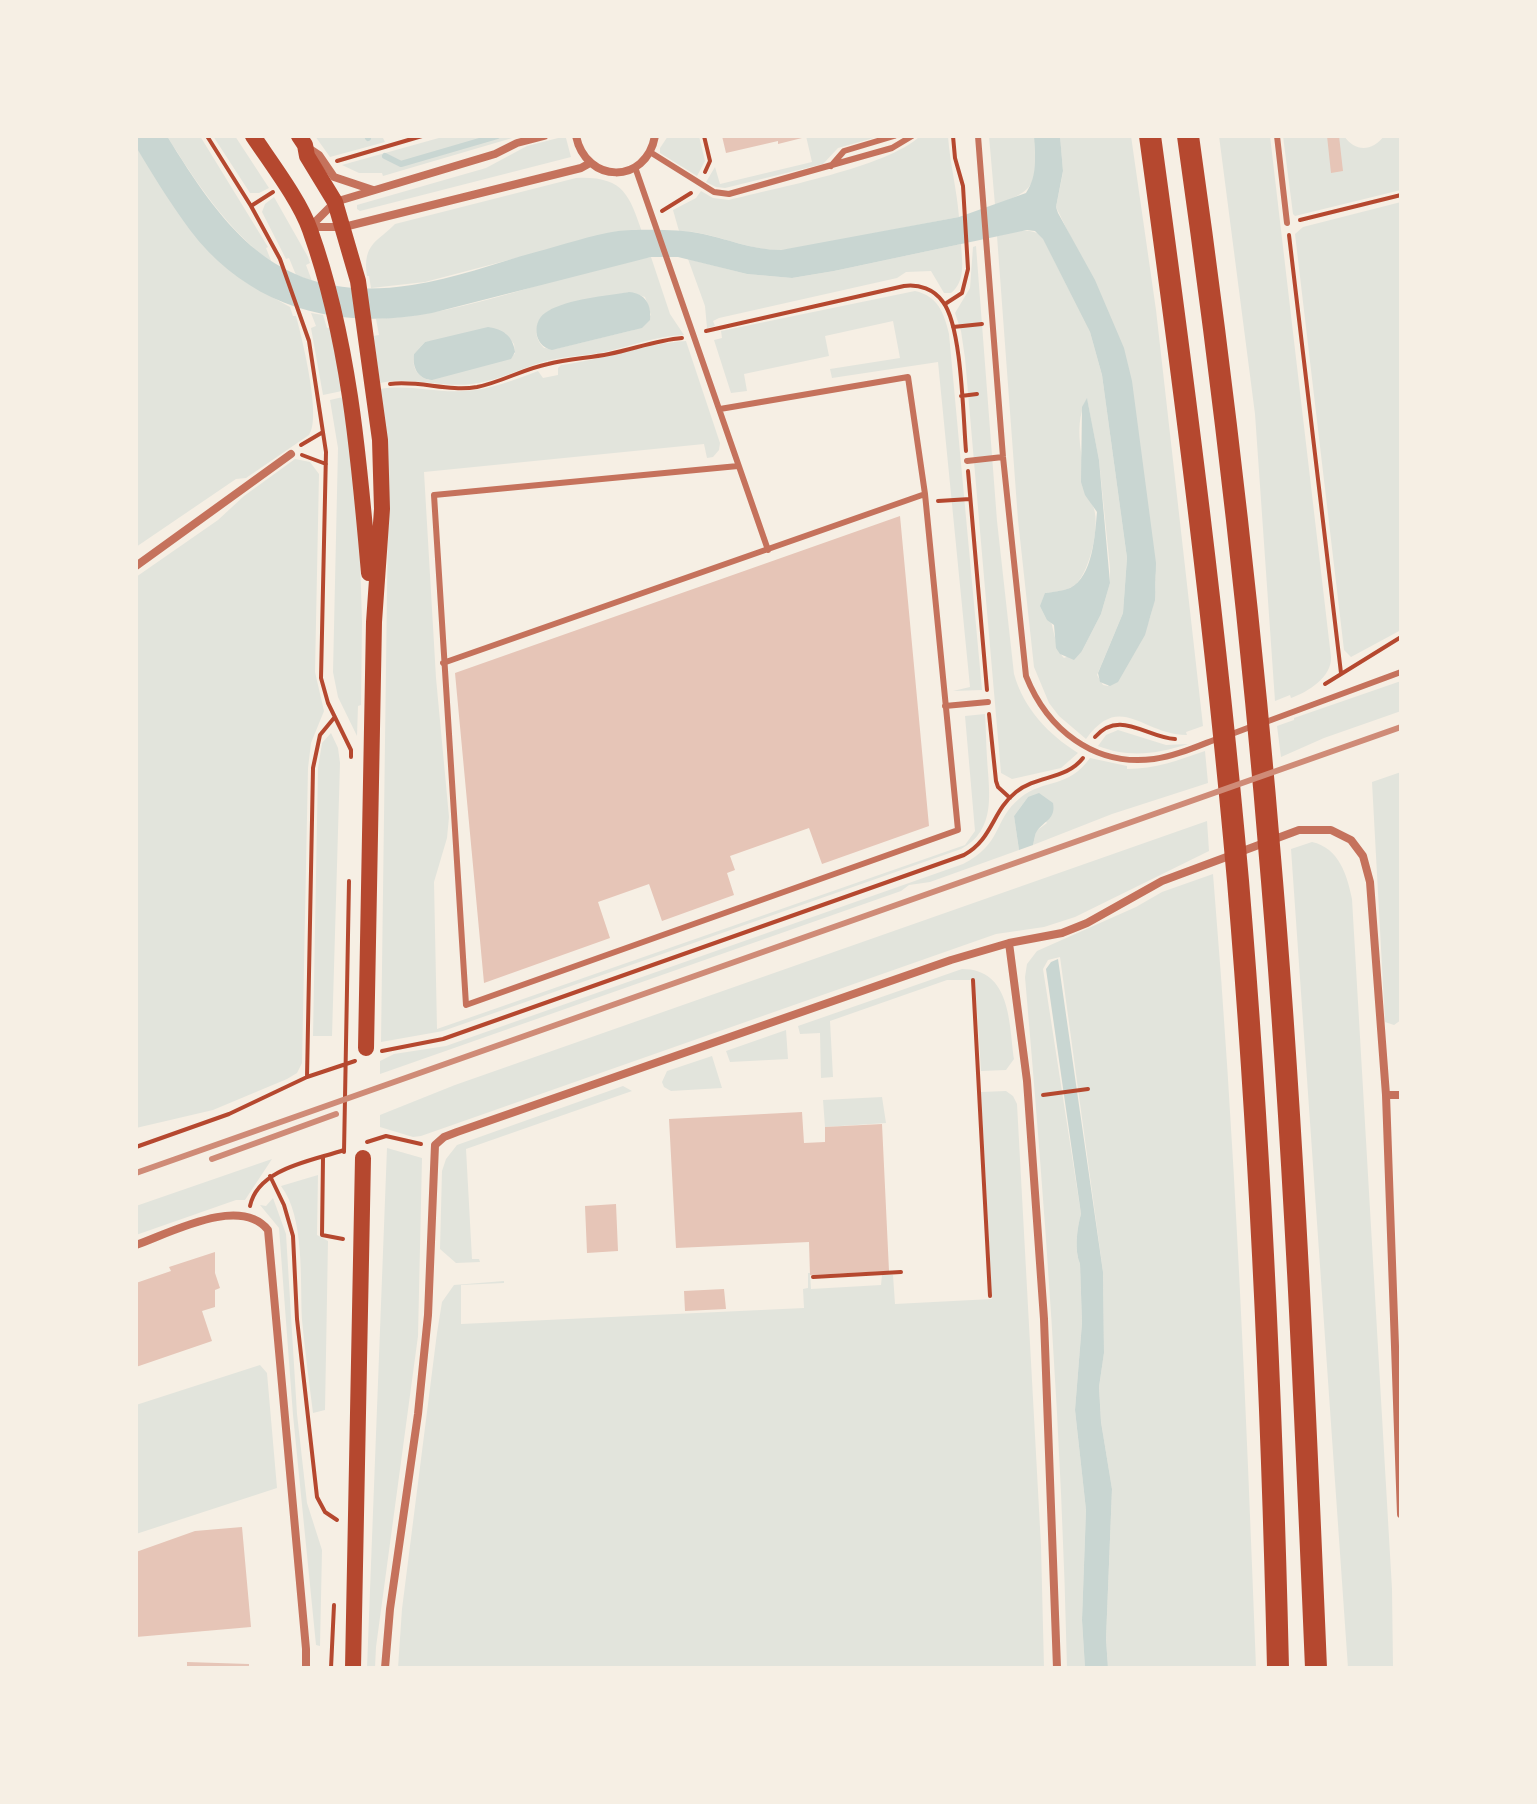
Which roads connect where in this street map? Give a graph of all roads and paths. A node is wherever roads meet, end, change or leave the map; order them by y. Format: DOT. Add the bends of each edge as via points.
graph roads {
  1 [pos="207,136"];
  2 [pos="253,136"];
  3 [pos="422,136"];
  4 [pos="544,136"];
  5 [pos="576,136"];
  6 [pos="894,136"];
  7 [pos="912,136"];
  8 [pos="953,136"];
  9 [pos="978,136"];
  10 [pos="1150,136"];
  11 [pos="1188,136"];
  12 [pos="1277,136"];
  13 [pos="656,137"];
  14 [pos="302,141"];
  15 [pos="391,145"];
  16 [pos="650,152"];
  17 [pos="590,163"];
  18 [pos="831,166"];
  19 [pos="635,167"];
  20 [pos="374,190"];
  21 [pos="1401,195"];
  22 [pos="335,202"];
  23 [pos="1287,223"];
  24 [pos="310,227"];
  25 [pos="344,227"];
  26 [pos="945,304"];
  27 [pos="694,336"];
  28 [pos="386,385"];
  29 [pos="977,394"];
  30 [pos="961,396"];
  31 [pos="720,409"];
  32 [pos="323,432"];
  33 [pos="291,454"];
  34 [pos="1003,457"];
  35 [pos="967,461"];
  36 [pos="326,464"];
  37 [pos="738,466"];
  38 [pos="925,494"];
  39 [pos="970,499"];
  40 [pos="768,550"];
  41 [pos="136,566"];
  42 [pos="374,622"];
  43 [pos="1401,637"];
  44 [pos="443,663"];
  45 [pos="1401,672"];
  46 [pos="988,702"];
  47 [pos="945,706"];
  48 [pos="335,717"];
  49 [pos="351,764"];
  50 [pos="349,871"];
  51 [pos="1009,943"];
  52 [pos="973,980"];
  53 [pos="366,1048"];
  54 [pos="391,1048"];
  55 [pos="329,1070"];
  56 [pos="307,1077"];
  57 [pos="1088,1089"];
  58 [pos="1386,1095"];
  59 [pos="1401,1095"];
  60 [pos="1029,1097"];
  61 [pos="386,1136"];
  62 [pos="435,1145"];
  63 [pos="136,1147"];
  64 [pos="363,1158"];
  65 [pos="344,1165"];
  66 [pos="270,1176"];
  67 [pos="248,1215"];
  68 [pos="343,1239"];
  69 [pos="136,1245"];
  70 [pos="901,1272"];
  71 [pos="813,1277"];
  72 [pos="990,1296"];
  73 [pos="1401,1514"];
  74 [pos="337,1520"];
  75 [pos="306,1668"];
  76 [pos="353,1668"];
  77 [pos="385,1668"];
  78 [pos="1057,1668"];
  79 [pos="1278,1668"];
  80 [pos="1316,1668"];
  1 -- 32 [label="path" via="280,259 302,315"];
  2 -- 24 [label="main road"];
  3 -- 15 [label="path"];
  4 -- 20 [label="street"];
  5 -- 17 [label="street"];
  6 -- 18 [label="lane" via="844,151"];
  7 -- 18 [label="lane" via="892,148"];
  8 -- 26 [label="path" via="968,248 966,285"];
  9 -- 34 [label="lane"];
  10 -- 79 [label="highway" via="1203,545 1238,882 1262,1254"];
  11 -- 80 [label="highway" via="1243,579 1271,869 1302,1333"];
  12 -- 23 [label="lane"];
  13 -- 16 [label="street"];
  14 -- 20 [label="street" via="334,177"];
  14 -- 22 [label="main road"];
  16 -- 18 [label="lane" via="721,194"];
  16 -- 19 [label="street"];
  17 -- 19 [label="street" via="610,172"];
  17 -- 25 [label="street"];
  19 -- 27 [label="lane"];
  20 -- 22 [label="street"];
  21 -- 23 [label="path"];
  22 -- 24 [label="street"];
  22 -- 25 [label="main road"];
  23 -- 43 [label="path" via="1341,673"];
  24 -- 25 [label="street"];
  24 -- 42 [label="main road" via="336,323 359,464"];
  25 -- 42 [label="main road" via="366,328 381,472"];
  26 -- 27 [label="path" via="931,291 910,286"];
  26 -- 30 [label="path"];
  27 -- 28 [label="path" via="547,364 472,388"];
  27 -- 31 [label="lane"];
  29 -- 30 [label="path"];
  30 -- 35 [label="path"];
  31 -- 37 [label="lane"];
  31 -- 38 [label="lane" via="908,377"];
  32 -- 33 [label="path"];
  32 -- 36 [label="path"];
  33 -- 36 [label="path"];
  33 -- 41 [label="street"];
  34 -- 35 [label="lane"];
  34 -- 45 [label="lane" via="1026,676 1039,706 1088,749 1143,760 1172,755"];
  35 -- 39 [label="path"];
  36 -- 48 [label="path" via="321,678"];
  37 -- 40 [label="lane"];
  37 -- 44 [label="lane" via="434,495"];
  38 -- 39 [label="path" via="948,502"];
  38 -- 40 [label="lane"];
  38 -- 47 [label="lane"];
  39 -- 46 [label="path"];
  40 -- 44 [label="lane"];
  42 -- 53 [label="main road"];
  44 -- 47 [label="lane" via="466,1005 958,830"];
  46 -- 47 [label="lane"];
  46 -- 54 [label="path" via="996,781 1010,798 984,841 961,857 443,1039"];
  48 -- 49 [label="path" via="351,750"];
  48 -- 56 [label="path" via="320,735 313,768"];
  50 -- 65 [label="path"];
  51 -- 58 [label="street" via="1062,933 1162,881 1299,830 1342,834 1363,856 1370,882"];
  51 -- 60 [label="street"];
  51 -- 62 [label="street" via="471,1127"];
  52 -- 72 [label="path"];
  55 -- 56 [label="path"];
  56 -- 63 [label="path" via="229,1114"];
  57 -- 60 [label="path"];
  58 -- 59 [label="street"];
  58 -- 73 [label="street"];
  60 -- 78 [label="street" via="1044,1319"];
  61 -- 62 [label="path"];
  62 -- 77 [label="street" via="428,1315"];
  64 -- 76 [label="main road"];
  66 -- 67 [label="path" via="252,1198"];
  66 -- 68 [label="path" via="325,1157 322,1235"];
  66 -- 74 [label="path" via="293,1236 317,1497"];
  67 -- 69 [label="street" via="212,1218"];
  67 -- 75 [label="street" via="268,1230"];
  70 -- 71 [label="path"];
}
